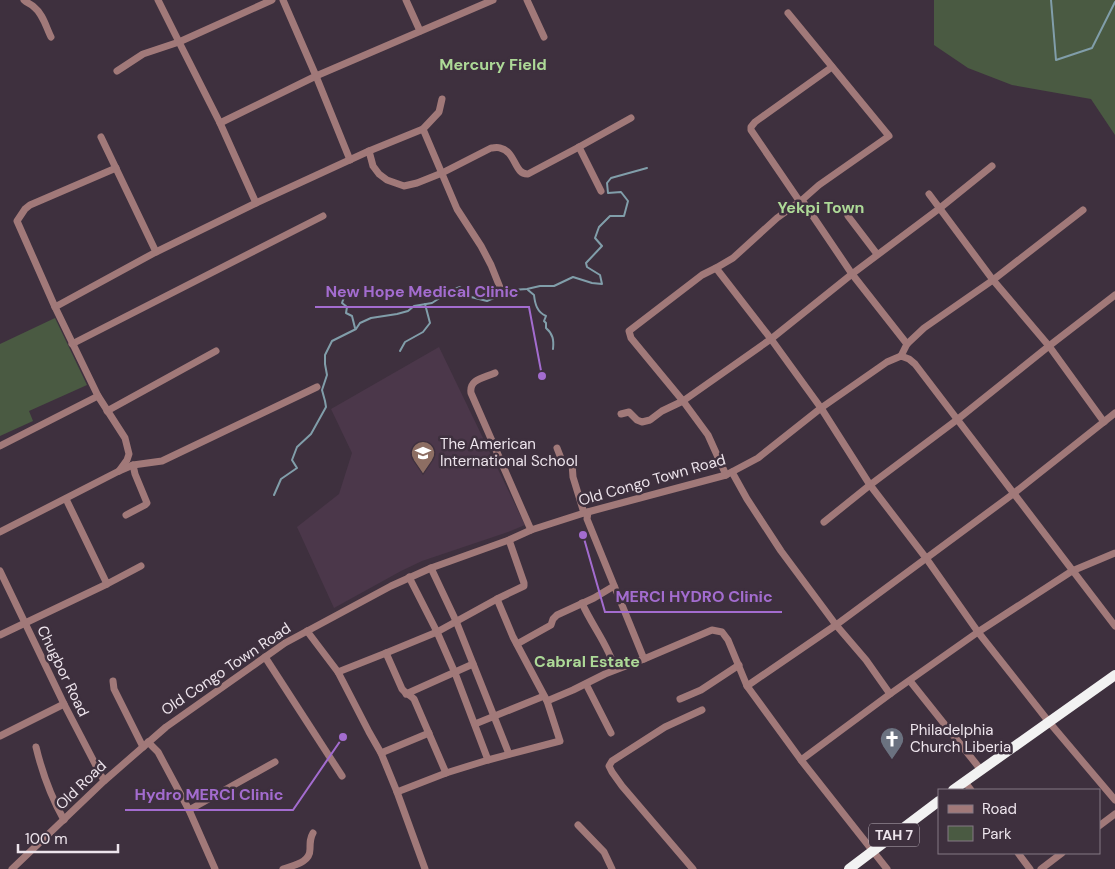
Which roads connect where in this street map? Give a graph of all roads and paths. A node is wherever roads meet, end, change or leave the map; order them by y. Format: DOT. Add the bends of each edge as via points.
graph roads {
  1 [pos="24,0"];
  2 [pos="158,0"];
  3 [pos="272,0"];
  4 [pos="282,0"];
  5 [pos="406,0"];
  6 [pos="492,0"];
  7 [pos="527,0"];
  8 [pos="788,12"];
  9 [pos="420,31"];
  10 [pos="51,36"];
  11 [pos="544,37"];
  12 [pos="179,42"];
  13 [pos="832,67"];
  14 [pos="117,71"];
  15 [pos="316,76"];
  16 [pos="442,99"];
  17 [pos="631,118"];
  18 [pos="220,123"];
  19 [pos="423,129"];
  20 [pos="101,136"];
  21 [pos="579,148"];
  22 [pos="369,151"];
  23 [pos="350,160"];
  24 [pos="992,166"];
  25 [pos="116,168"];
  26 [pos="442,173"];
  27 [pos="601,191"];
  28 [pos="929,194"];
  29 [pos="801,201"];
  30 [pos="256,203"];
  31 [pos="940,208"];
  32 [pos="1083,210"];
  33 [pos="323,216"];
  34 [pos="848,216"];
  35 [pos="156,252"];
  36 [pos="877,254"];
  37 [pos="716,268"];
  38 [pos="852,274"];
  39 [pos="993,280"];
  40 [pos="501,290"];
  41 [pos="1115,295"];
  42 [pos="55,307"];
  43 [pos="771,339"];
  44 [pos="72,344"];
  45 [pos="907,344"];
  46 [pos="1049,346"];
  47 [pos="216,351"];
  48 [pos="902,356"];
  49 [pos="495,373"];
  50 [pos="317,387"];
  51 [pos="98,396"];
  52 [pos="683,401"];
  53 [pos="822,408"];
  54 [pos="107,411"];
  55 [pos="1115,413"];
  56 [pos="621,414"];
  57 [pos="958,420"];
  58 [pos="1104,422"];
  59 [pos="0,446"];
  60 [pos="557,448"];
  61 [pos="133,465"];
  62 [pos="119,472"];
  63 [pos="729,474"];
  64 [pos="870,485"];
  65 [pos="1013,494"];
  66 [pos="66,499"];
  67 [pos="586,512"];
  68 [pos="126,515"];
  69 [pos="824,522"];
  70 [pos="530,530"];
  71 [pos="0,532"];
  72 [pos="509,540"];
  73 [pos="1115,553"];
  74 [pos="926,558"];
  75 [pos="141,566"];
  76 [pos="431,568"];
  77 [pos="1072,571"];
  78 [pos="0,572"];
  79 [pos="409,577"];
  80 [pos="107,584"];
  81 [pos="614,586"];
  82 [pos="496,599"];
  83 [pos="582,603"];
  84 [pos="456,621"];
  85 [pos="24,622"];
  86 [pos="836,625"];
  87 [pos="1115,626"];
  88 [pos="307,631"];
  89 [pos="437,632"];
  90 [pos="978,632"];
  91 [pos="0,635"];
  92 [pos="517,644"];
  93 [pos="386,653"];
  94 [pos="265,657"];
  95 [pos="644,660"];
  96 [pos="473,664"];
  97 [pos="739,665"];
  98 [pos="615,669"];
  99 [pos="338,672"];
  100 [pos="455,673"];
  101 [pos="1115,675"];
  102 [pos="113,681"];
  103 [pos="910,681"];
  104 [pos="586,684"];
  105 [pos="747,686"];
  106 [pos="406,694"];
  107 [pos="890,694"];
  108 [pos="546,699"];
  109 [pos="680,699"];
  110 [pos="64,704"];
  111 [pos="702,710"];
  112 [pos="494,717"];
  113 [pos="1049,722"];
  114 [pos="475,724"];
  115 [pos="429,733"];
  116 [pos="611,733"];
  117 [pos="0,736"];
  118 [pos="146,745"];
  119 [pos="36,747"];
  120 [pos="381,753"];
  121 [pos="509,754"];
  122 [pos="488,760"];
  123 [pos="801,760"];
  124 [pos="275,762"];
  125 [pos="981,770"];
  126 [pos="446,773"];
  127 [pos="342,776"];
  128 [pos="104,781"];
  129 [pos="968,786"];
  130 [pos="397,792"];
  131 [pos="1115,800"];
  132 [pos="938,802"];
  133 [pos="189,810"];
  134 [pos="1115,814"];
  135 [pos="64,820"];
  136 [pos="578,825"];
  137 [pos="1100,825"];
  138 [pos="313,832"];
  139 [pos="872,851"];
  140 [pos="1019,854"];
  141 [pos="1061,854"];
  142 [pos="12,869"];
  143 [pos="215,869"];
  144 [pos="282,869"];
  145 [pos="424,869"];
  146 [pos="612,869"];
  147 [pos="692,869"];
  148 [pos="849,869"];
  149 [pos="887,869"];
  150 [pos="1030,869"];
  151 [pos="1041,869"];
  1 -- 10 [label="street" via="41,15"];
  2 -- 12 [label="street"];
  3 -- 12 [label="street"];
  4 -- 15 [label="street"];
  5 -- 9 [label="street"];
  6 -- 9 [label="street"];
  7 -- 11 [label="street"];
  8 -- 13 [label="street"];
  9 -- 15 [label="street"];
  12 -- 14 [label="street" via="143,54"];
  12 -- 18 [label="street"];
  13 -- 29 [label="street" via="751,127"];
  13 -- 29 [label="street" via="889,136"];
  15 -- 18 [label="street"];
  15 -- 23 [label="street"];
  16 -- 19 [label="street" via="439,112"];
  17 -- 21 [label="street"];
  18 -- 30 [label="street"];
  19 -- 22 [label="street"];
  19 -- 26 [label="street"];
  20 -- 25 [label="street"];
  21 -- 26 [label="street" via="528,174 520,172 509,152 500,148 491,148"];
  21 -- 27 [label="street"];
  22 -- 23 [label="street"];
  22 -- 26 [label="street" via="373,166 380,174 404,186"];
  23 -- 30 [label="street"];
  24 -- 31 [label="street"];
  25 -- 35 [label="street"];
  25 -- 42 [label="street" via="30,205 17,221"];
  26 -- 40 [label="street" via="456,209 485,252"];
  28 -- 31 [label="street"];
  29 -- 37 [label="street" via="733,258"];
  29 -- 38 [label="street"];
  30 -- 35 [label="street"];
  31 -- 36 [label="street"];
  31 -- 39 [label="street"];
  32 -- 39 [label="street"];
  33 -- 44 [label="street"];
  34 -- 36 [label="street"];
  35 -- 42 [label="street"];
  36 -- 38 [label="street"];
  37 -- 43 [label="street"];
  37 -- 52 [label="street" via="702,275 629,331 631,338"];
  38 -- 43 [label="street"];
  38 -- 45 [label="street"];
  39 -- 45 [label="street" via="924,328"];
  39 -- 46 [label="street"];
  41 -- 46 [label="street"];
  42 -- 44 [label="street"];
  43 -- 52 [label="street"];
  43 -- 53 [label="street"];
  44 -- 51 [label="street"];
  45 -- 48 [label="street"];
  46 -- 57 [label="street"];
  46 -- 58 [label="street"];
  47 -- 54 [label="street"];
  48 -- 53 [label="street, Old Congo Town Road" via="887,362"];
  48 -- 57 [label="street" via="915,364"];
  49 -- 70 [label="street" via="473,382 471,394"];
  50 -- 61 [label="street" via="162,461"];
  51 -- 54 [label="street"];
  51 -- 59 [label="street"];
  52 -- 56 [label="street" via="642,422 629,412"];
  52 -- 63 [label="street" via="708,434"];
  53 -- 63 [label="street, Old Congo Town Road" via="758,458"];
  53 -- 64 [label="street"];
  54 -- 62 [label="street" via="125,438 129,454"];
  55 -- 58 [label="street"];
  57 -- 64 [label="street"];
  57 -- 65 [label="street"];
  58 -- 65 [label="street"];
  60 -- 67 [label="street" via="562,462 572,463 573,477"];
  61 -- 62 [label="street"];
  61 -- 68 [label="street" via="147,503"];
  62 -- 66 [label="street"];
  63 -- 67 [label="street, Old Congo Town Road"];
  63 -- 86 [label="street"];
  64 -- 69 [label="street"];
  64 -- 74 [label="street"];
  65 -- 74 [label="street"];
  65 -- 77 [label="street"];
  66 -- 71 [label="street"];
  66 -- 80 [label="street"];
  67 -- 70 [label="street, Old Congo Town Road"];
  67 -- 81 [label="street"];
  70 -- 72 [label="street, Old Congo Town Road"];
  72 -- 76 [label="street, Old Congo Town Road"];
  72 -- 82 [label="street" via="524,586"];
  73 -- 77 [label="street"];
  74 -- 86 [label="street"];
  74 -- 90 [label="street"];
  75 -- 80 [label="street"];
  76 -- 79 [label="street, Old Congo Town Road"];
  76 -- 84 [label="street"];
  77 -- 87 [label="street"];
  77 -- 90 [label="street"];
  78 -- 85 [label="street, Chugbor Road"];
  79 -- 88 [label="street, Old Congo Town Road"];
  79 -- 89 [label="street"];
  80 -- 85 [label="street"];
  81 -- 83 [label="street"];
  81 -- 95 [label="street"];
  82 -- 84 [label="street"];
  82 -- 92 [label="street"];
  83 -- 92 [label="street" via="557,615 551,625"];
  83 -- 98 [label="street"];
  84 -- 89 [label="street"];
  84 -- 96 [label="street"];
  85 -- 91 [label="street"];
  85 -- 110 [label="street, Chugbor Road"];
  86 -- 105 [label="street"];
  86 -- 107 [label="street"];
  88 -- 94 [label="street, Old Congo Town Road"];
  88 -- 99 [label="street"];
  89 -- 93 [label="street"];
  89 -- 100 [label="street"];
  90 -- 103 [label="street"];
  90 -- 113 [label="street"];
  92 -- 108 [label="street"];
  93 -- 99 [label="street"];
  93 -- 106 [label="street"];
  94 -- 118 [label="street, Old Congo Town Road" via="166,727"];
  94 -- 127 [label="street"];
  95 -- 97 [label="street" via="712,630 722,632"];
  95 -- 98 [label="street"];
  96 -- 100 [label="street"];
  96 -- 112 [label="street"];
  97 -- 105 [label="street"];
  97 -- 109 [label="street" via="701,690"];
  98 -- 104 [label="street"];
  99 -- 120 [label="street"];
  100 -- 106 [label="street"];
  100 -- 114 [label="street"];
  101 -- 113 [label="highway"];
  102 -- 118 [label="street" via="114,689"];
  103 -- 107 [label="street"];
  103 -- 125 [label="street"];
  104 -- 108 [label="street"];
  104 -- 116 [label="street"];
  105 -- 123 [label="street"];
  106 -- 115 [label="street" via="414,699"];
  107 -- 123 [label="street"];
  108 -- 112 [label="street"];
  108 -- 121 [label="street" via="560,741"];
  110 -- 117 [label="street"];
  110 -- 128 [label="street, Chugbor Road"];
  111 -- 147 [label="street" via="657,732 609,766"];
  112 -- 114 [label="street"];
  112 -- 121 [label="street"];
  113 -- 125 [label="highway"];
  113 -- 131 [label="street"];
  114 -- 122 [label="street"];
  115 -- 120 [label="street"];
  115 -- 126 [label="street"];
  118 -- 128 [label="street, Old Road"];
  118 -- 133 [label="street" via="158,752"];
  119 -- 135 [label="street"];
  120 -- 130 [label="street"];
  121 -- 122 [label="street"];
  122 -- 126 [label="street"];
  123 -- 139 [label="street"];
  124 -- 133 [label="street"];
  125 -- 129 [label="highway"];
  126 -- 130 [label="street"];
  128 -- 135 [label="street, Old Road"];
  130 -- 145 [label="street"];
  132 -- 139 [label="highway, TAH 7"];
  133 -- 143 [label="street"];
  134 -- 137 [label="street"];
  135 -- 142 [label="street, Old Road"];
  136 -- 146 [label="street" via="604,852"];
  138 -- 144 [label="street" via="308,859"];
  139 -- 148 [label="highway, TAH 7"];
  139 -- 149 [label="street"];
  140 -- 150 [label="street"];
  141 -- 151 [label="street"];
}
